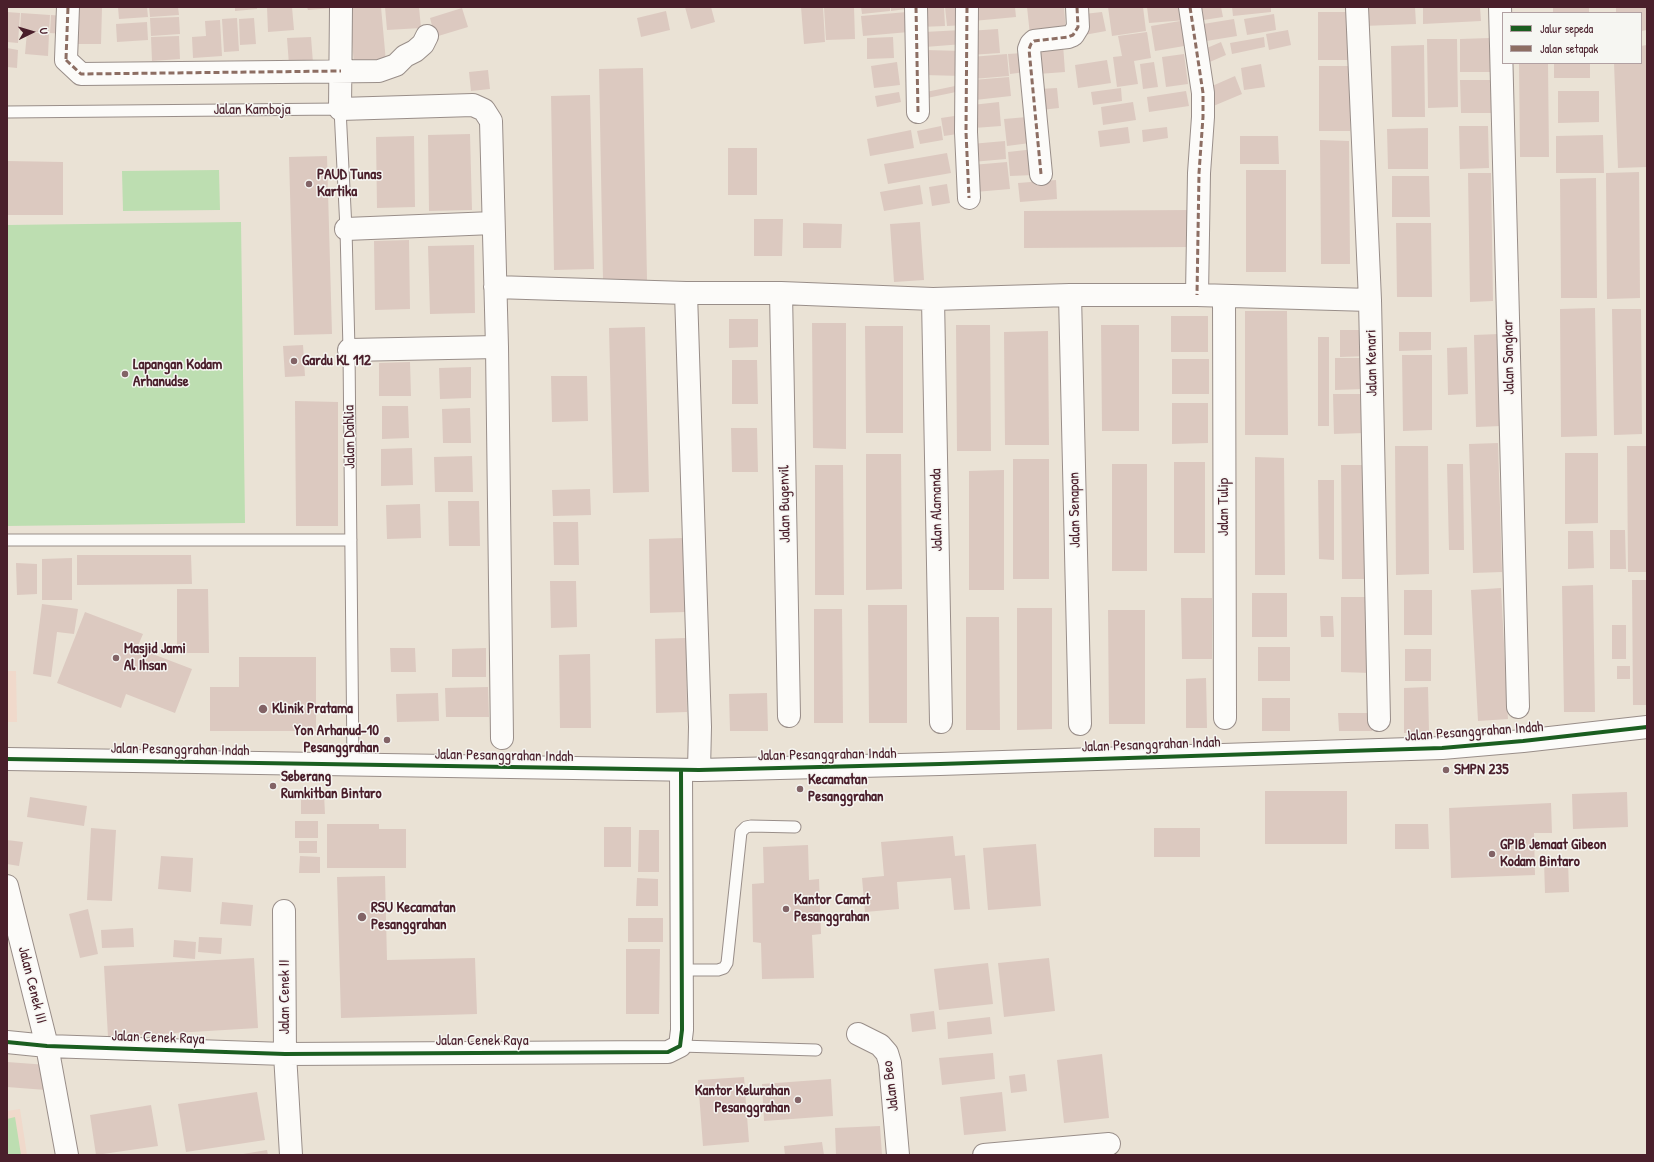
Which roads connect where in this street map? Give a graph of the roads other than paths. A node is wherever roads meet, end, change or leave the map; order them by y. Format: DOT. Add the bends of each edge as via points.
graph roads {
  1 [pos="68,7"];
  2 [pos="341,7"];
  3 [pos="916,7"];
  4 [pos="968,7"];
  5 [pos="1077,7"];
  6 [pos="1190,7"];
  7 [pos="1357,7"];
  8 [pos="1500,7"];
  9 [pos="427,36"];
  10 [pos="342,71"];
  11 [pos="340,109"];
  12 [pos="7,112"];
  13 [pos="918,112"];
  14 [pos="1041,174"];
  15 [pos="969,198"];
  16 [pos="493,223"];
  17 [pos="346,229"];
  18 [pos="495,287"];
  19 [pos="686,293"];
  20 [pos="781,293"];
  21 [pos="1070,295"];
  22 [pos="1197,295"];
  23 [pos="1224,296"];
  24 [pos="933,299"];
  25 [pos="1370,300"];
  26 [pos="497,347"];
  27 [pos="349,350"];
  28 [pos="7,540"];
  29 [pos="351,540"];
  30 [pos="1518,707"];
  31 [pos="789,716"];
  32 [pos="1225,718"];
  33 [pos="1379,720"];
  34 [pos="941,722"];
  35 [pos="1080,724"];
  36 [pos="1647,727"];
  37 [pos="502,738"];
  38 [pos="7,759"];
  39 [pos="353,765"];
  40 [pos="690,770"];
  41 [pos="795,827"];
  42 [pos="7,886"];
  43 [pos="284,911"];
  44 [pos="681,970"];
  45 [pos="858,1034"];
  46 [pos="7,1042"];
  47 [pos="47,1046"];
  48 [pos="680,1046"];
  49 [pos="816,1050"];
  50 [pos="285,1054"];
  51 [pos="1109,1144"];
  52 [pos="67,1155"];
  53 [pos="291,1155"];
  54 [pos="898,1155"];
  55 [pos="984,1155"];
  1 -- 10 [label="street" via="66,59 81,74"];
  2 -- 10 [label="street"];
  3 -- 13 [label="street"];
  4 -- 15 [label="street" via="966,132"];
  5 -- 14 [label="street" via="1078,27 1073,35 1034,41 1029,49"];
  6 -- 22 [label="street" via="1203,93"];
  7 -- 25 [label="street, Jalan Kenari"];
  8 -- 30 [label="street, Jalan Sangkar"];
  9 -- 10 [label="street" via="415,51 388,69"];
  10 -- 11 [label="street"];
  11 -- 12 [label="lane, Jalan Kamboja"];
  11 -- 16 [label="street, Jalan Kamboja" via="473,105 484,110 491,121"];
  11 -- 17 [label="lane, Jalan Dahlia"];
  16 -- 17 [label="street"];
  16 -- 18 [label="street"];
  17 -- 27 [label="lane, Jalan Dahlia"];
  18 -- 19 [label="street"];
  18 -- 26 [label="street"];
  19 -- 20 [label="street"];
  19 -- 40 [label="street" via="700,726"];
  20 -- 24 [label="street"];
  20 -- 31 [label="street, Jalan Bugenvil"];
  21 -- 22 [label="street"];
  21 -- 24 [label="street"];
  21 -- 35 [label="street, Jalan Senapan"];
  22 -- 23 [label="street"];
  23 -- 25 [label="street"];
  23 -- 32 [label="street, Jalan Tulip"];
  24 -- 34 [label="street, Jalan Alamanda"];
  25 -- 33 [label="street, Jalan Kenari"];
  26 -- 27 [label="street"];
  26 -- 37 [label="street"];
  27 -- 29 [label="lane, Jalan Dahlia"];
  28 -- 29 [label="lane"];
  29 -- 39 [label="lane, Jalan Dahlia"];
  36 -- 40 [label="street, Jalan Pesanggrahan Indah" via="1442,748"];
  38 -- 39 [label="street, Jalan Pesanggrahan Indah"];
  39 -- 40 [label="street, Jalan Pesanggrahan Indah"];
  40 -- 44 [label="street"];
  41 -- 44 [label="lane" via="751,826 741,832 727,963 724,968 718,970"];
  42 -- 47 [label="street, Jalan Cenek III"];
  43 -- 50 [label="street, Jalan Cenek II"];
  44 -- 48 [label="street"];
  45 -- 54 [label="street, Jalan Beo" via="880,1045 887,1053"];
  46 -- 47 [label="street, Jalan Cenek Raya"];
  47 -- 50 [label="street, Jalan Cenek Raya"];
  47 -- 52 [label="street, Jalan Cenek III"];
  48 -- 49 [label="lane"];
  48 -- 50 [label="street, Jalan Cenek Raya" via="668,1052"];
  50 -- 53 [label="street, Jalan Cenek II"];
  51 -- 55 [label="street"];
}
